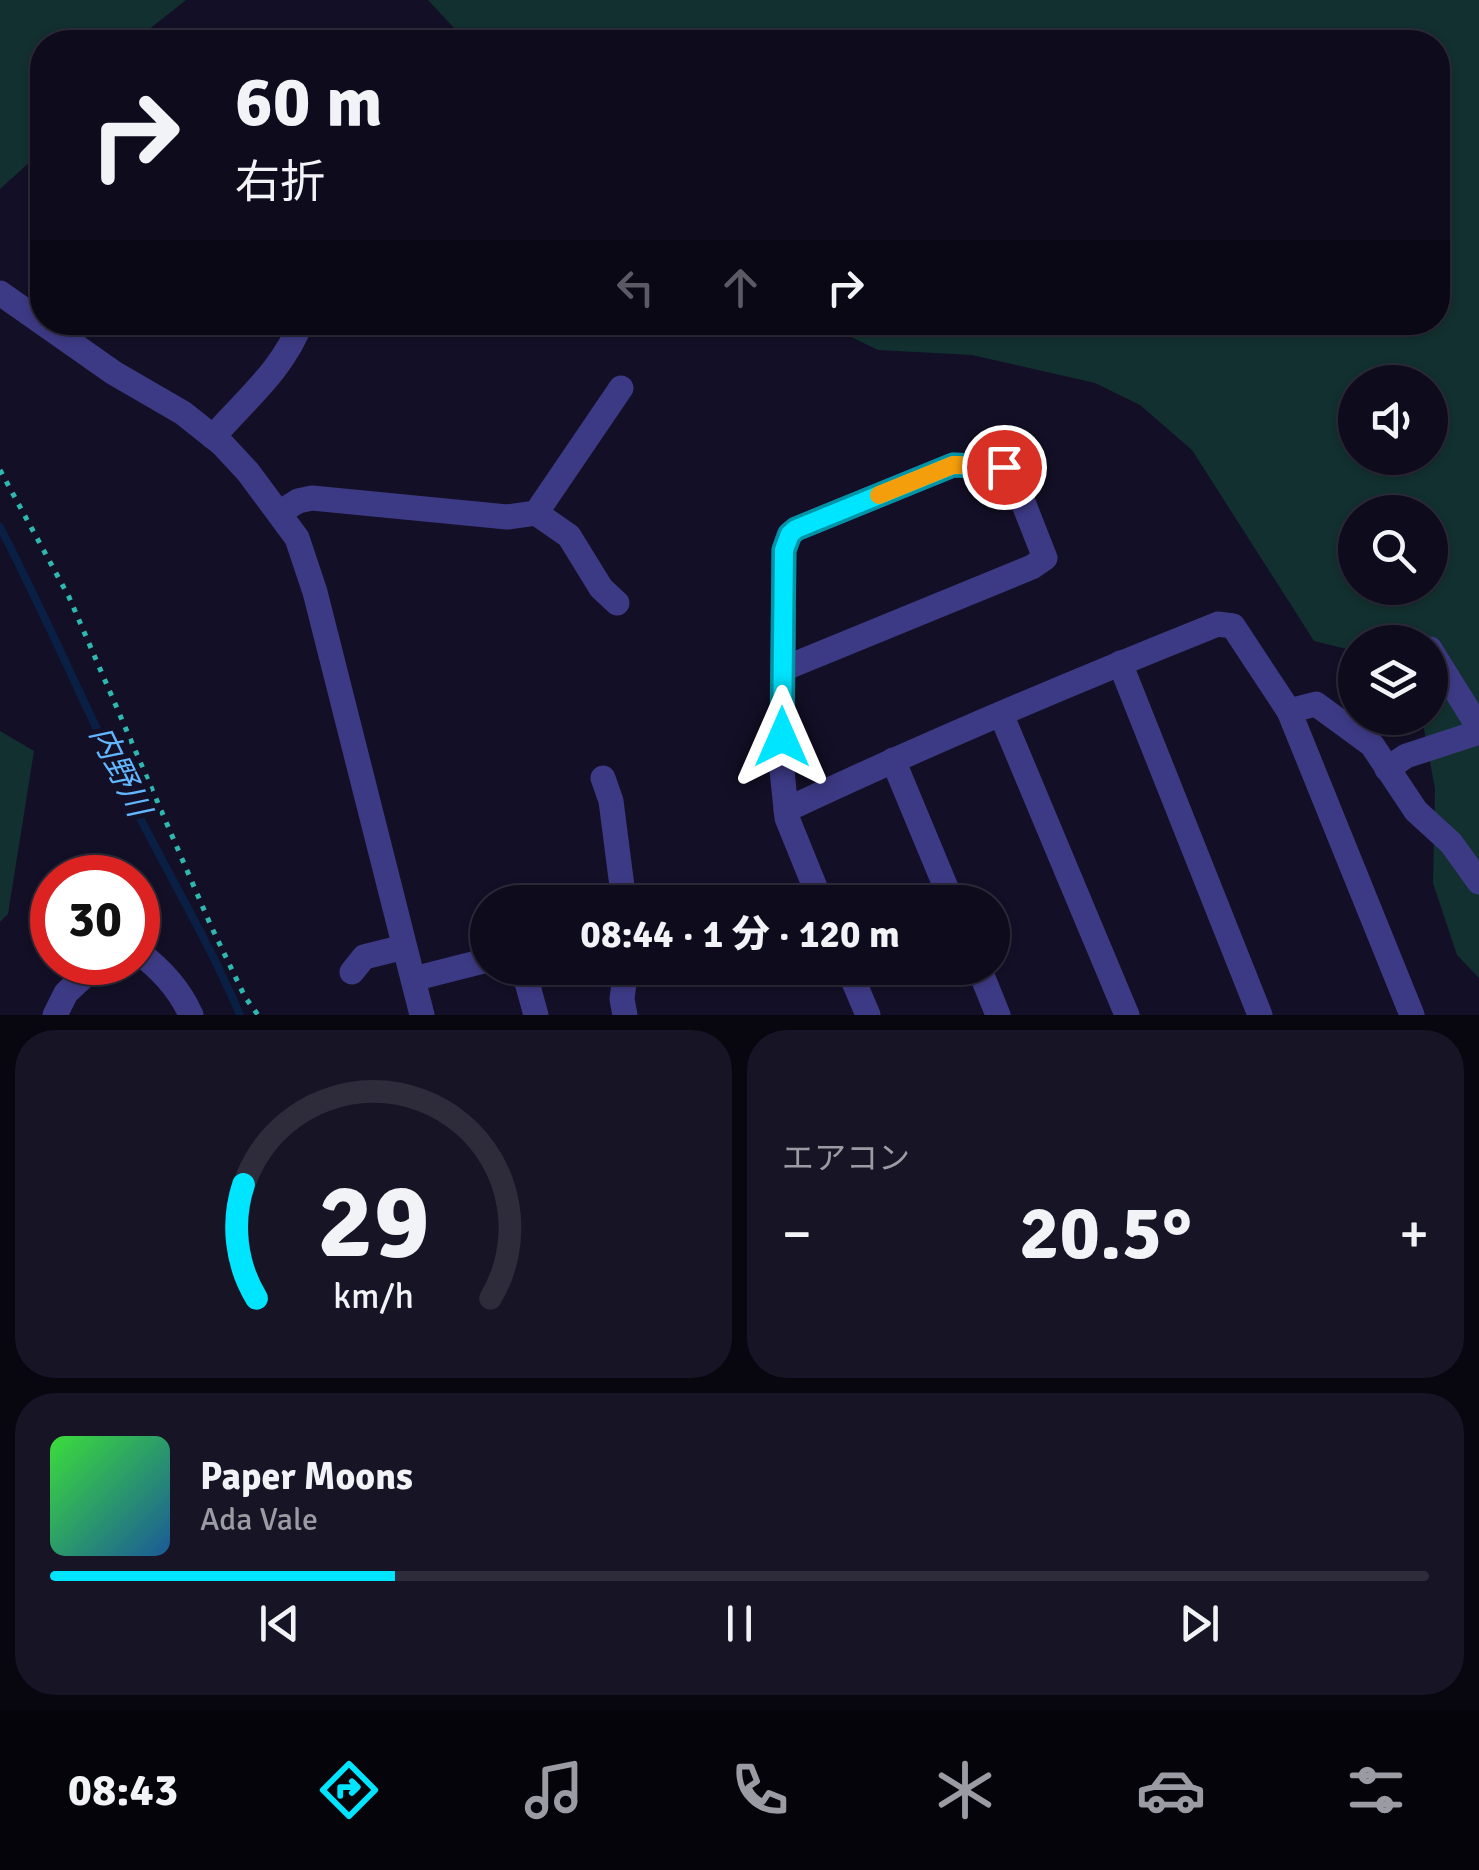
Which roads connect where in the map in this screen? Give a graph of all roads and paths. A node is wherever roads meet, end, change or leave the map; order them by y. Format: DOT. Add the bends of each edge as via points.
graph roads {
  1 [pos="0,293"];
  2 [pos="30,314"];
  3 [pos="59,335"];
  4 [pos="297,335"];
  5 [pos="621,388"];
  6 [pos="213,437"];
  7 [pos="0,470"];
  8 [pos="279,514"];
  9 [pos="536,514"];
  10 [pos="617,603"];
  11 [pos="1120,663"];
  12 [pos="783,669"];
  13 [pos="1448,678"];
  14 [pos="1288,711"];
  15 [pos="1001,714"];
  16 [pos="1479,730"];
  17 [pos="893,760"];
  18 [pos="1388,768"];
  19 [pos="603,778"];
  20 [pos="786,810"];
  21 [pos="1479,882"];
  22 [pos="622,885"];
  23 [pos="815,885"];
  24 [pos="945,885"];
  25 [pos="404,947"];
  26 [pos="470,965"];
  27 [pos="160,969"];
  28 [pos="352,972"];
  29 [pos="413,979"];
  30 [pos="75,985"];
  31 [pos="528,985"];
  32 [pos="624,985"];
  33 [pos="855,985"];
  34 [pos="985,985"];
  35 [pos="56,1015"];
  36 [pos="191,1015"];
  37 [pos="258,1015"];
  38 [pos="422,1015"];
  39 [pos="536,1015"];
  40 [pos="625,1015"];
  41 [pos="868,1015"];
  42 [pos="998,1015"];
  43 [pos="1127,1015"];
  44 [pos="1260,1015"];
  45 [pos="1412,1015"];
  1 -- 2 [label="street"];
  3 -- 6 [label="street"];
  4 -- 6 [label="street" via="280,365"];
  5 -- 9 [label="street"];
  6 -- 8 [label="street"];
  7 -- 37 [label="path" via="70,597 210,926"];
  8 -- 9 [label="street" via="312,498 507,517"];
  8 -- 25 [label="street" via="297,538 314,592"];
  9 -- 10 [label="street" via="570,536"];
  11 -- 14 [label="street" via="1218,624 1232,626"];
  11 -- 15 [label="street"];
  11 -- 44 [label="street"];
  12 -- 12 [label="street" via="784,550 790,534 953,465 1004,467 1012,474 1045,558"];
  12 -- 20 [label="street"];
  13 -- 16 [label="street"];
  14 -- 18 [label="street" via="1316,704 1372,746"];
  14 -- 45 [label="street"];
  15 -- 17 [label="street"];
  15 -- 43 [label="street"];
  16 -- 18 [label="street"];
  17 -- 20 [label="street"];
  17 -- 24 [label="street"];
  18 -- 21 [label="street"];
  19 -- 22 [label="street"];
  20 -- 23 [label="street"];
  25 -- 28 [label="street" via="364,957"];
  25 -- 29 [label="street"];
  26 -- 29 [label="street"];
  27 -- 36 [label="street"];
  29 -- 38 [label="street"];
  30 -- 35 [label="street"];
  31 -- 39 [label="street"];
  32 -- 40 [label="street"];
  33 -- 41 [label="street"];
  34 -- 42 [label="street"];
}
